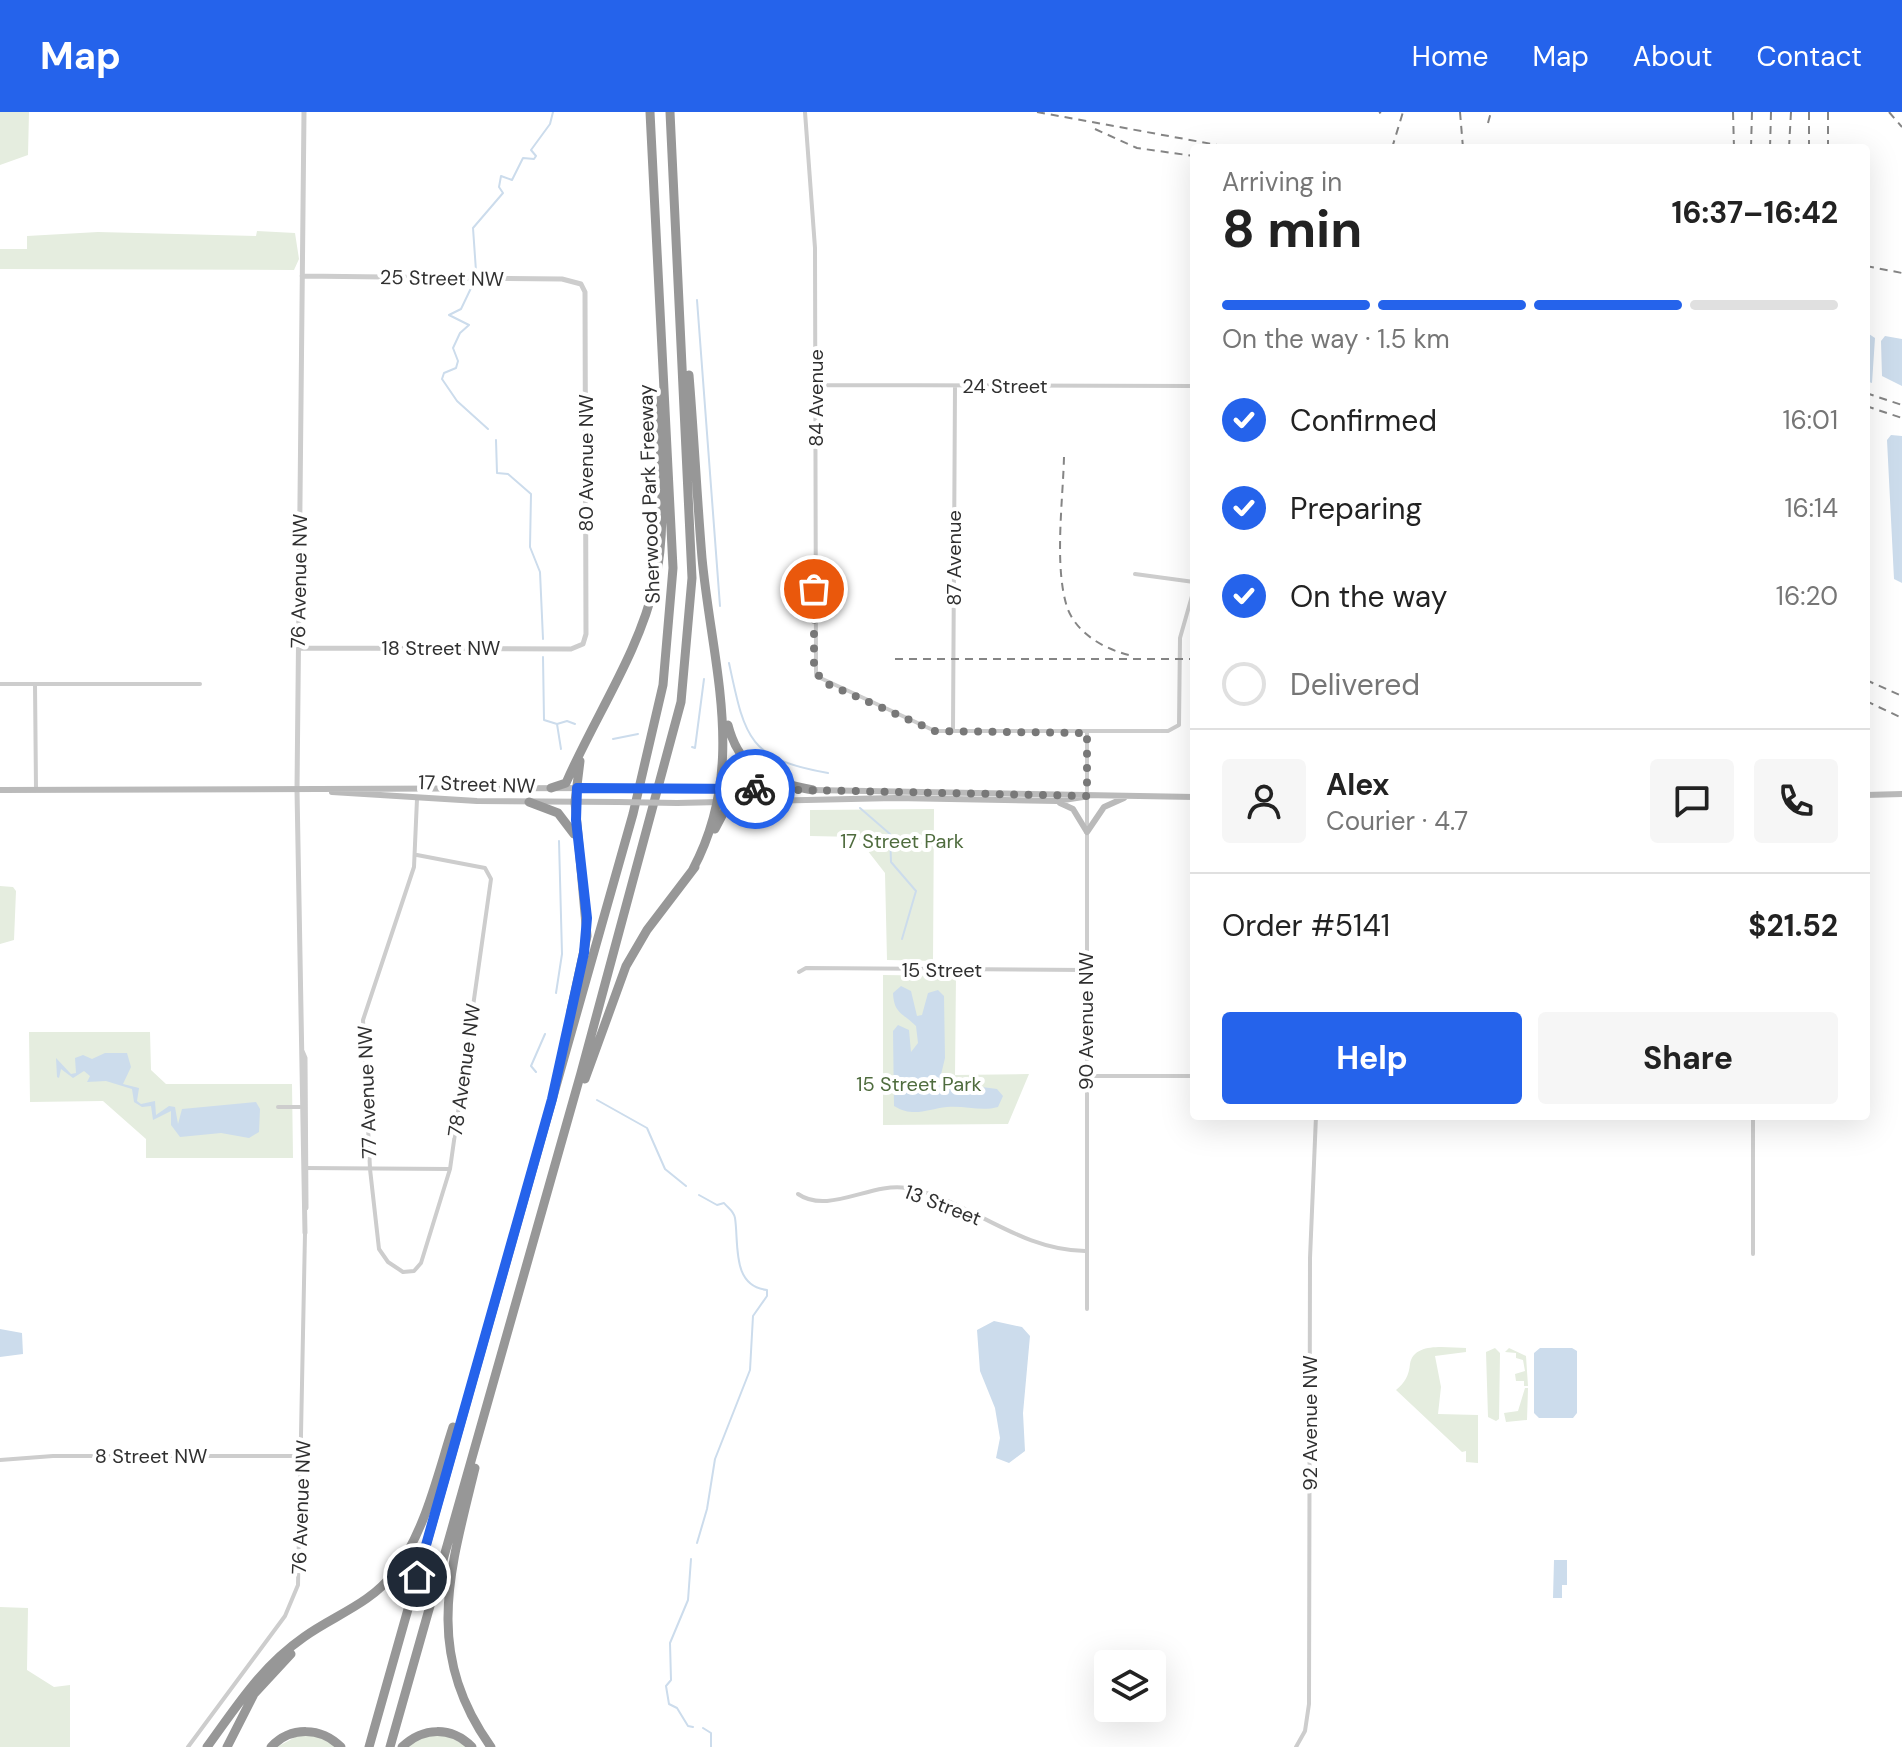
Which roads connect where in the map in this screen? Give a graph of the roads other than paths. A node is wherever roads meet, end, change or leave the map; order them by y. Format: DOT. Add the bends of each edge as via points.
graph roads {
  1 [pos="304,112"];
  2 [pos="650,112"];
  3 [pos="670,112"];
  4 [pos="805,112"];
  5 [pos="677,240"];
  6 [pos="302,276"];
  7 [pos="581,284"];
  8 [pos="662,336"];
  9 [pos="816,385"];
  10 [pos="955,386"];
  11 [pos="1190,386"];
  12 [pos="1135,574"];
  13 [pos="1190,581"];
  14 [pos="1190,603"];
  15 [pos="583,644"];
  16 [pos="299,648"];
  17 [pos="0,684"];
  18 [pos="35,684"];
  19 [pos="200,684"];
  20 [pos="724,707"];
  21 [pos="953,731"];
  22 [pos="1087,733"];
  23 [pos="584,742"];
  24 [pos="551,788"];
  25 [pos="577,788"];
  26 [pos="36,789"];
  27 [pos="719,789"];
  28 [pos="0,790"];
  29 [pos="297,790"];
  30 [pos="813,790"];
  31 [pos="1902,794"];
  32 [pos="1870,795"];
  33 [pos="1087,796"];
  34 [pos="1128,797"];
  35 [pos="1190,797"];
  36 [pos="417,798"];
  37 [pos="1057,801"];
  38 [pos="529,802"];
  39 [pos="575,802"];
  40 [pos="717,803"];
  41 [pos="736,803"];
  42 [pos="1087,832"];
  43 [pos="417,855"];
  44 [pos="581,861"];
  45 [pos="693,869"];
  46 [pos="1086,970"];
  47 [pos="799,972"];
  48 [pos="301,1050"];
  49 [pos="1086,1076"];
  50 [pos="1190,1076"];
  51 [pos="552,1099"];
  52 [pos="278,1107"];
  53 [pos="300,1107"];
  54 [pos="569,1110"];
  55 [pos="1316,1120"];
  56 [pos="1753,1120"];
  57 [pos="305,1168"];
  58 [pos="370,1169"];
  59 [pos="450,1169"];
  60 [pos="798,1194"];
  61 [pos="305,1233"];
  62 [pos="1085,1251"];
  63 [pos="1753,1254"];
  64 [pos="420,1265"];
  65 [pos="1087,1309"];
  66 [pos="465,1407"];
  67 [pos="478,1438"];
  68 [pos="302,1456"];
  69 [pos="0,1460"];
  70 [pos="348,1611"];
  71 [pos="188,1747"];
  72 [pos="207,1747"];
  73 [pos="227,1747"];
  74 [pos="271,1747"];
  75 [pos="341,1747"];
  76 [pos="369,1747"];
  77 [pos="390,1747"];
  78 [pos="402,1747"];
  79 [pos="472,1747"];
  80 [pos="491,1747"];
  81 [pos="1296,1747"];
  1 -- 6 [label="street, 76 Avenue NW"];
  2 -- 8 [label="highway, Sherwood Park Freeway"];
  3 -- 5 [label="highway, Sherwood Park Freeway"];
  4 -- 9 [label="street, 84 Avenue" via="815,228"];
  5 -- 20 [label="highway" via="702,557"];
  5 -- 54 [label="highway, Sherwood Park Freeway" via="692,578 688,653 669,756"];
  6 -- 7 [label="street, 25 Street NW" via="562,279"];
  6 -- 16 [label="street, 76 Avenue NW"];
  7 -- 15 [label="street, 80 Avenue NW" via="586,307"];
  8 -- 23 [label="highway" via="655,583 632,648"];
  8 -- 51 [label="highway, Sherwood Park Freeway" via="673,568 668,656 649,755"];
  9 -- 10 [label="street, 24 Street"];
  9 -- 21 [label="street, 84 Avenue" via="814,668 823,682 935,731"];
  10 -- 11 [label="street, 24 Street"];
  10 -- 21 [label="street, 87 Avenue"];
  12 -- 13 [label="street"];
  14 -- 22 [label="street" via="1180,638 1179,725 1175,730"];
  15 -- 16 [label="street, 18 Street NW" via="571,649"];
  16 -- 29 [label="street, 76 Avenue NW"];
  17 -- 18 [label="street"];
  18 -- 19 [label="street"];
  18 -- 26 [label="street"];
  20 -- 27 [label="highway"];
  20 -- 30 [label="highway" via="733,743 750,767 772,781"];
  21 -- 22 [label="street"];
  22 -- 33 [label="street, 90 Avenue NW"];
  23 -- 24 [label="highway" via="566,783"];
  23 -- 25 [label="highway"];
  24 -- 25 [label="main road, 17 Street NW"];
  24 -- 29 [label="main road, 17 Street NW"];
  25 -- 27 [label="main road, 17 Street NW, bridge"];
  25 -- 39 [label="highway"];
  26 -- 28 [label="main road, 17 Street NW"];
  26 -- 29 [label="main road, 17 Street NW"];
  27 -- 30 [label="main road, 17 Street NW"];
  27 -- 40 [label="highway"];
  29 -- 36 [label="main road, 17 Street NW"];
  29 -- 48 [label="street, 76 Avenue NW"];
  30 -- 33 [label="main road, 17 Street NW"];
  31 -- 32 [label="main road"];
  33 -- 34 [label="main road, 17 Street NW"];
  33 -- 37 [label="main road, 17 Street NW"];
  33 -- 42 [label="street, 90 Avenue NW"];
  34 -- 35 [label="main road, 17 Street NW"];
  34 -- 42 [label="main road" via="1104,807"];
  36 -- 38 [label="main road, 17 Street NW"];
  36 -- 43 [label="street, 77 Avenue NW"];
  37 -- 41 [label="main road, 17 Street NW" via="895,798"];
  37 -- 42 [label="main road" via="1073,809"];
  38 -- 39 [label="main road, 17 Street NW"];
  38 -- 44 [label="highway" via="564,817"];
  39 -- 40 [label="main road, 17 Street NW, bridge"];
  39 -- 44 [label="highway"];
  40 -- 41 [label="main road, 17 Street NW"];
  40 -- 45 [label="highway"];
  41 -- 45 [label="highway" via="721,816"];
  42 -- 46 [label="street, 90 Avenue NW"];
  43 -- 58 [label="street, 77 Avenue NW" via="363,1020"];
  43 -- 59 [label="street, 78 Avenue NW" via="488,871 491,879"];
  44 -- 51 [label="highway" via="587,936"];
  45 -- 54 [label="highway" via="626,966"];
  46 -- 47 [label="street, 15 Street"];
  46 -- 49 [label="street, 90 Avenue NW"];
  48 -- 53 [label="street, 76 Avenue NW"];
  48 -- 57 [label="street, 76 Avenue NW"];
  49 -- 50 [label="street"];
  49 -- 62 [label="street, 90 Avenue NW"];
  51 -- 66 [label="highway, Sherwood Park Freeway"];
  52 -- 53 [label="street"];
  53 -- 57 [label="street, 76 Avenue NW"];
  54 -- 67 [label="highway, Sherwood Park Freeway"];
  55 -- 81 [label="street, 92 Avenue NW" via="1310,1258 1309,1704"];
  56 -- 63 [label="street"];
  57 -- 58 [label="street"];
  57 -- 61 [label="street, 76 Avenue NW"];
  58 -- 59 [label="street"];
  58 -- 64 [label="street, 77 Avenue NW" via="379,1249 403,1272"];
  59 -- 64 [label="street, 78 Avenue NW"];
  60 -- 62 [label="street, 13 Street" via="838,1199 870,1189 906,1188 1045,1247"];
  61 -- 68 [label="street, 76 Avenue NW"];
  62 -- 65 [label="street, 90 Avenue NW"];
  66 -- 70 [label="highway" via="404,1556 383,1585"];
  66 -- 76 [label="highway, Sherwood Park Freeway"];
  67 -- 77 [label="highway, Sherwood Park Freeway"];
  67 -- 80 [label="highway" via="449,1573 445,1624 458,1685"];
  68 -- 69 [label="street, 8 Street NW"];
  68 -- 71 [label="street, 76 Avenue NW" via="300,1576 293,1601"];
  70 -- 72 [label="highway" via="272,1663"];
  70 -- 73 [label="highway" via="267,1677"];
  74 -- 75 [label="highway" via="284,1736 309,1731 326,1735"];
  78 -- 79 [label="highway" via="433,1731 456,1735"];
}
